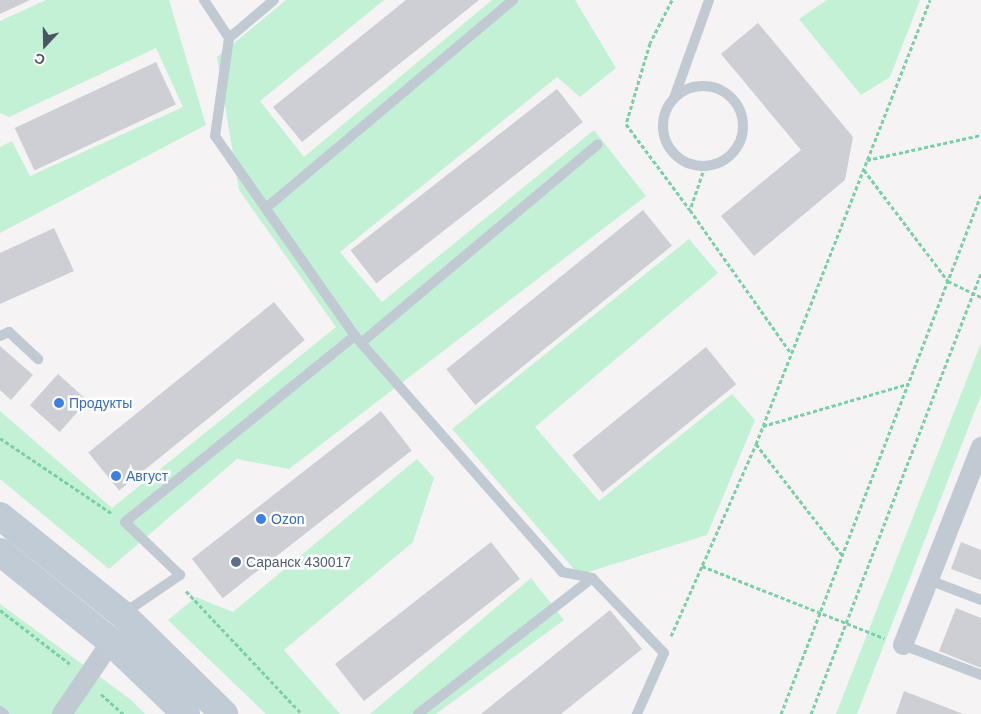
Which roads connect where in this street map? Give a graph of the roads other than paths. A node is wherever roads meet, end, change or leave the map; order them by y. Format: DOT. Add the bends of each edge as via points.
graph roads {
  1 [pos="204,0"];
  2 [pos="274,0"];
  3 [pos="514,0"];
  4 [pos="709,0"];
  5 [pos="229,38"];
  6 [pos="673,99"];
  7 [pos="598,144"];
  8 [pos="266,208"];
  9 [pos="0,336"];
  10 [pos="358,340"];
  11 [pos="38,359"];
  12 [pos="981,447"];
  13 [pos="0,516"];
  14 [pos="0,552"];
  15 [pos="592,578"];
  16 [pos="929,580"];
  17 [pos="981,600"];
  18 [pos="122,614"];
  19 [pos="111,642"];
  20 [pos="895,642"];
  21 [pos="981,675"];
  22 [pos="0,711"];
  23 [pos="4,714"];
  24 [pos="62,714"];
  25 [pos="186,714"];
  26 [pos="224,714"];
  27 [pos="418,714"];
  28 [pos="637,714"];
  1 -- 5 [label="lane"];
  2 -- 5 [label="lane"];
  3 -- 8 [label="lane"];
  4 -- 6 [label="lane"];
  5 -- 8 [label="lane" via="215,136"];
  6 -- 6 [label="lane" via="683,91 708,86 721,90 738,109 742,121 737,146 724,160 705,166 679,158 664,136 662,123"];
  7 -- 10 [label="lane"];
  8 -- 10 [label="lane"];
  9 -- 11 [label="lane" via="9,332"];
  10 -- 15 [label="lane" via="562,572"];
  10 -- 18 [label="lane" via="125,522 180,575"];
  12 -- 16 [label="street"];
  13 -- 18 [label="main road"];
  14 -- 19 [label="main road"];
  15 -- 27 [label="lane"];
  15 -- 28 [label="lane" via="664,653"];
  16 -- 17 [label="lane"];
  16 -- 20 [label="street"];
  18 -- 19 [label="main road"];
  18 -- 26 [label="main road"];
  19 -- 24 [label="street"];
  19 -- 25 [label="main road"];
  20 -- 21 [label="lane"];
  22 -- 23 [label="lane"];
}
